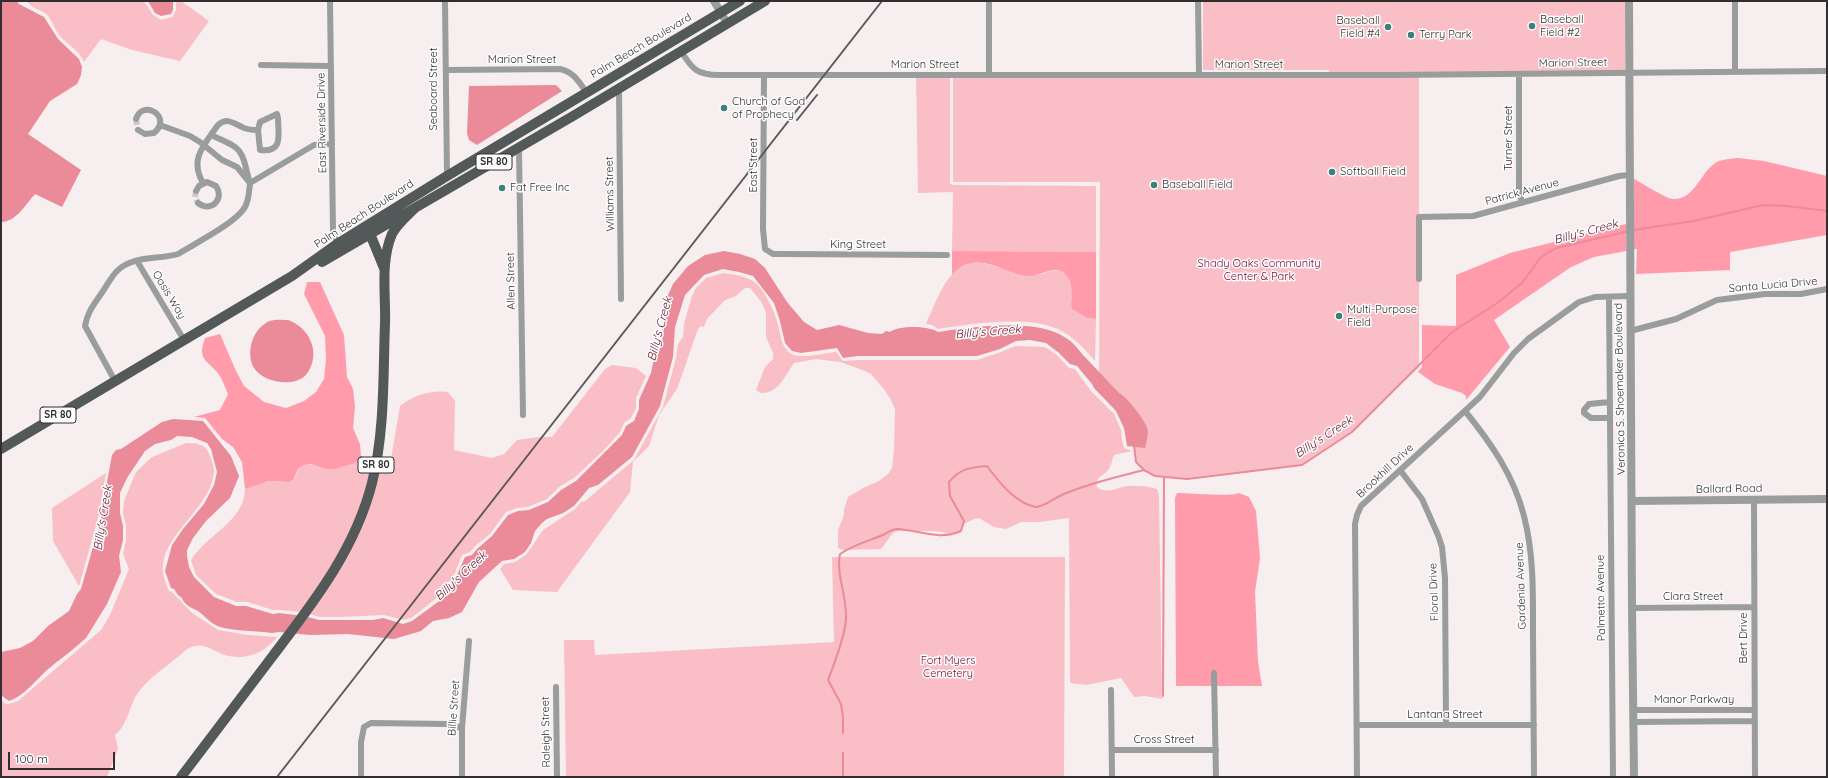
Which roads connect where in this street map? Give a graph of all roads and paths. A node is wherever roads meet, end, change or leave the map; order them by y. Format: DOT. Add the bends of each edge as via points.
graph roads {
  1 [pos="330,1"];
  2 [pos="445,1"];
  3 [pos="714,1"];
  4 [pos="740,1"];
  5 [pos="765,1"];
  6 [pos="989,1"];
  7 [pos="1198,1"];
  8 [pos="1629,1"];
  9 [pos="1735,1"];
  10 [pos="721,13"];
  11 [pos="727,23"];
  12 [pos="682,51"];
  13 [pos="261,65"];
  14 [pos="331,66"];
  15 [pos="446,70"];
  16 [pos="1827,71"];
  17 [pos="1735,72"];
  18 [pos="1629,73"];
  19 [pos="1519,74"];
  20 [pos="764,75"];
  21 [pos="1199,75"];
  22 [pos="989,76"];
  23 [pos="619,89"];
  24 [pos="587,93"];
  25 [pos="136,119"];
  26 [pos="160,125"];
  27 [pos="533,125"];
  28 [pos="138,130"];
  29 [pos="258,130"];
  30 [pos="211,135"];
  31 [pos="332,144"];
  32 [pos="204,145"];
  33 [pos="519,148"];
  34 [pos="1629,175"];
  35 [pos="447,176"];
  36 [pos="203,183"];
  37 [pos="250,183"];
  38 [pos="196,191"];
  39 [pos="198,203"];
  40 [pos="1522,203"];
  41 [pos="415,208"];
  42 [pos="368,231"];
  43 [pos="337,244"];
  44 [pos="770,252"];
  45 [pos="947,255"];
  46 [pos="137,261"];
  47 [pos="385,270"];
  48 [pos="295,274"];
  49 [pos="1419,279"];
  50 [pos="1827,289"];
  51 [pos="1630,296"];
  52 [pos="1609,297"];
  53 [pos="621,299"];
  54 [pos="1630,331"];
  55 [pos="184,340"];
  56 [pos="115,381"];
  57 [pos="1610,402"];
  58 [pos="1465,411"];
  59 [pos="523,415"];
  60 [pos="1610,418"];
  61 [pos="1,449"];
  62 [pos="1400,470"];
  63 [pos="1827,499"];
  64 [pos="1754,500"];
  65 [pos="1632,501"];
  66 [pos="1754,607"];
  67 [pos="1632,608"];
  68 [pos="469,641"];
  69 [pos="1214,673"];
  70 [pos="556,687"];
  71 [pos="1111,690"];
  72 [pos="1633,710"];
  73 [pos="1755,710"];
  74 [pos="1755,721"];
  75 [pos="1633,722"];
  76 [pos="1357,725"];
  77 [pos="1446,725"];
  78 [pos="1534,725"];
  79 [pos="462,728"];
  80 [pos="1112,750"];
  81 [pos="1216,750"];
  82 [pos="181,777"];
  83 [pos="361,777"];
  84 [pos="462,777"];
  85 [pos="557,777"];
  86 [pos="1112,777"];
  87 [pos="1216,777"];
  88 [pos="1357,777"];
  89 [pos="1534,777"];
  90 [pos="1613,777"];
  91 [pos="1634,777"];
  92 [pos="1755,777"];
  1 -- 14 [label="street, East Riverside Drive"];
  2 -- 15 [label="street, Seaboard Street"];
  3 -- 10 [label="street"];
  4 -- 10 [label="main road, Palm Beach Boulevard / SR 80"];
  5 -- 11 [label="main road, Palm Beach Boulevard / SR 80"];
  6 -- 22 [label="street"];
  7 -- 21 [label="street"];
  8 -- 18 [label="street, Veronica S. Shoemaker Boulevard"];
  9 -- 17 [label="street"];
  10 -- 11 [label="street"];
  10 -- 24 [label="main road, Palm Beach Boulevard / SR 80"];
  11 -- 12 [label="main road, Palm Beach Boulevard / SR 80"];
  12 -- 20 [label="street, Marion Street" via="692,67 709,75"];
  12 -- 23 [label="main road, Palm Beach Boulevard / SR 80"];
  13 -- 14 [label="street"];
  14 -- 31 [label="street, East Riverside Drive"];
  15 -- 24 [label="street, Marion Street" via="560,69 569,71 577,77"];
  15 -- 35 [label="street, Seaboard Street"];
  16 -- 17 [label="street, Marion Street"];
  17 -- 18 [label="street, Marion Street"];
  18 -- 19 [label="street, Marion Street"];
  18 -- 34 [label="street, Veronica S. Shoemaker Boulevard"];
  19 -- 21 [label="street, Marion Street"];
  19 -- 40 [label="street, Turner Street" via="1519,191"];
  20 -- 22 [label="street, Marion Street"];
  20 -- 44 [label="street, East Street" via="764,229 766,249"];
  21 -- 22 [label="street, Marion Street"];
  23 -- 33 [label="main road, Palm Beach Boulevard / SR 80"];
  23 -- 53 [label="street, Williams Street"];
  24 -- 27 [label="main road, Palm Beach Boulevard / SR 80"];
  25 -- 26 [label="street" via="143,110 151,110 158,114"];
  26 -- 28 [label="street" via="158,130 150,134"];
  26 -- 32 [label="street" via="190,136"];
  27 -- 33 [label="main road" via="520,141"];
  27 -- 35 [label="main road, Palm Beach Boulevard / SR 80"];
  29 -- 29 [label="street" via="260,150 271,151 276,148 277,114 260,122"];
  29 -- 30 [label="street" via="247,129 228,121 222,122"];
  30 -- 32 [label="street"];
  30 -- 37 [label="street" via="235,146 241,152"];
  31 -- 37 [label="street" via="314,145"];
  31 -- 43 [label="street, East Riverside Drive" via="333,231"];
  32 -- 36 [label="street" via="198,156 197,166 197,174"];
  32 -- 37 [label="street" via="222,160 237,167"];
  33 -- 41 [label="main road, Palm Beach Boulevard / SR 80"];
  33 -- 59 [label="street, Allen Street"];
  34 -- 40 [label="street, Patrick Avenue"];
  34 -- 51 [label="street, Veronica S. Shoemaker Boulevard"];
  35 -- 42 [label="main road, Palm Beach Boulevard / SR 80"];
  36 -- 38 [label="street"];
  36 -- 39 [label="street" via="216,186 219,197 211,206"];
  37 -- 46 [label="street" via="248,200 244,209 235,218 178,254"];
  40 -- 49 [label="street, Patrick Avenue" via="1473,216 1419,217"];
  41 -- 42 [label="main road"];
  41 -- 47 [label="main road, SR 80" via="396,227 389,242"];
  42 -- 43 [label="main road, Palm Beach Boulevard / SR 80"];
  42 -- 47 [label="main road"];
  42 -- 48 [label="main road" via="312,267"];
  43 -- 48 [label="main road, Palm Beach Boulevard / SR 80"];
  44 -- 45 [label="street, King Street"];
  46 -- 55 [label="street, Oasis Way"];
  46 -- 56 [label="street" via="117,271 86,317 85,326"];
  47 -- 82 [label="main road, SR 80" via="382,414 373,477 361,516 345,551 310,607"];
  48 -- 55 [label="main road, Palm Beach Boulevard / SR 80"];
  50 -- 54 [label="street, Santa Lucia Drive" via="1801,294 1765,294 1717,300 1676,319"];
  51 -- 52 [label="street"];
  51 -- 54 [label="street, Veronica S. Shoemaker Boulevard"];
  52 -- 57 [label="street, Palmetto Avenue"];
  52 -- 58 [label="street, Brookhill Drive" via="1595,297 1579,302 1528,339 1487,389"];
  54 -- 65 [label="street, Veronica S. Shoemaker Boulevard"];
  55 -- 56 [label="main road, Palm Beach Boulevard / SR 80"];
  56 -- 61 [label="main road, Palm Beach Boulevard / SR 80"];
  57 -- 60 [label="street, Palmetto Avenue"];
  57 -- 60 [label="street" via="1589,404 1584,410 1591,418"];
  58 -- 62 [label="street, Brookhill Drive"];
  58 -- 78 [label="street, Gardenia Avenue" via="1484,434 1506,469 1520,502 1529,538 1533,585"];
  60 -- 90 [label="street, Palmetto Avenue"];
  62 -- 76 [label="street, Brookhill Drive" via="1361,506 1357,514"];
  62 -- 77 [label="street, Floral Drive" via="1422,499 1442,547 1445,578"];
  63 -- 64 [label="street, Ballard Road"];
  64 -- 65 [label="street, Ballard Road"];
  64 -- 66 [label="street, Bert Drive"];
  65 -- 67 [label="street, Veronica S. Shoemaker Boulevard"];
  66 -- 67 [label="street, Clara Street"];
  66 -- 73 [label="street, Bert Drive"];
  67 -- 72 [label="street, Veronica S. Shoemaker Boulevard"];
  68 -- 79 [label="street, Billie Street"];
  69 -- 81 [label="street"];
  70 -- 85 [label="street, Raleigh Street"];
  71 -- 80 [label="street"];
  72 -- 73 [label="street, Manor Parkway"];
  72 -- 75 [label="street, Veronica S. Shoemaker Boulevard"];
  73 -- 74 [label="street, Bert Drive"];
  74 -- 75 [label="street, Manor Parkway"];
  74 -- 92 [label="street, Bert Drive"];
  75 -- 91 [label="street, Veronica S. Shoemaker Boulevard"];
  76 -- 77 [label="street, Lantana Street"];
  76 -- 88 [label="street, Brookhill Drive"];
  77 -- 78 [label="street, Lantana Street"];
  78 -- 89 [label="street, Gardenia Avenue"];
  79 -- 83 [label="street" via="448,724 371,723 364,727 361,742"];
  79 -- 84 [label="street, Billie Street"];
  80 -- 81 [label="street, Cross Street"];
  80 -- 86 [label="street"];
  81 -- 87 [label="street"];
}
